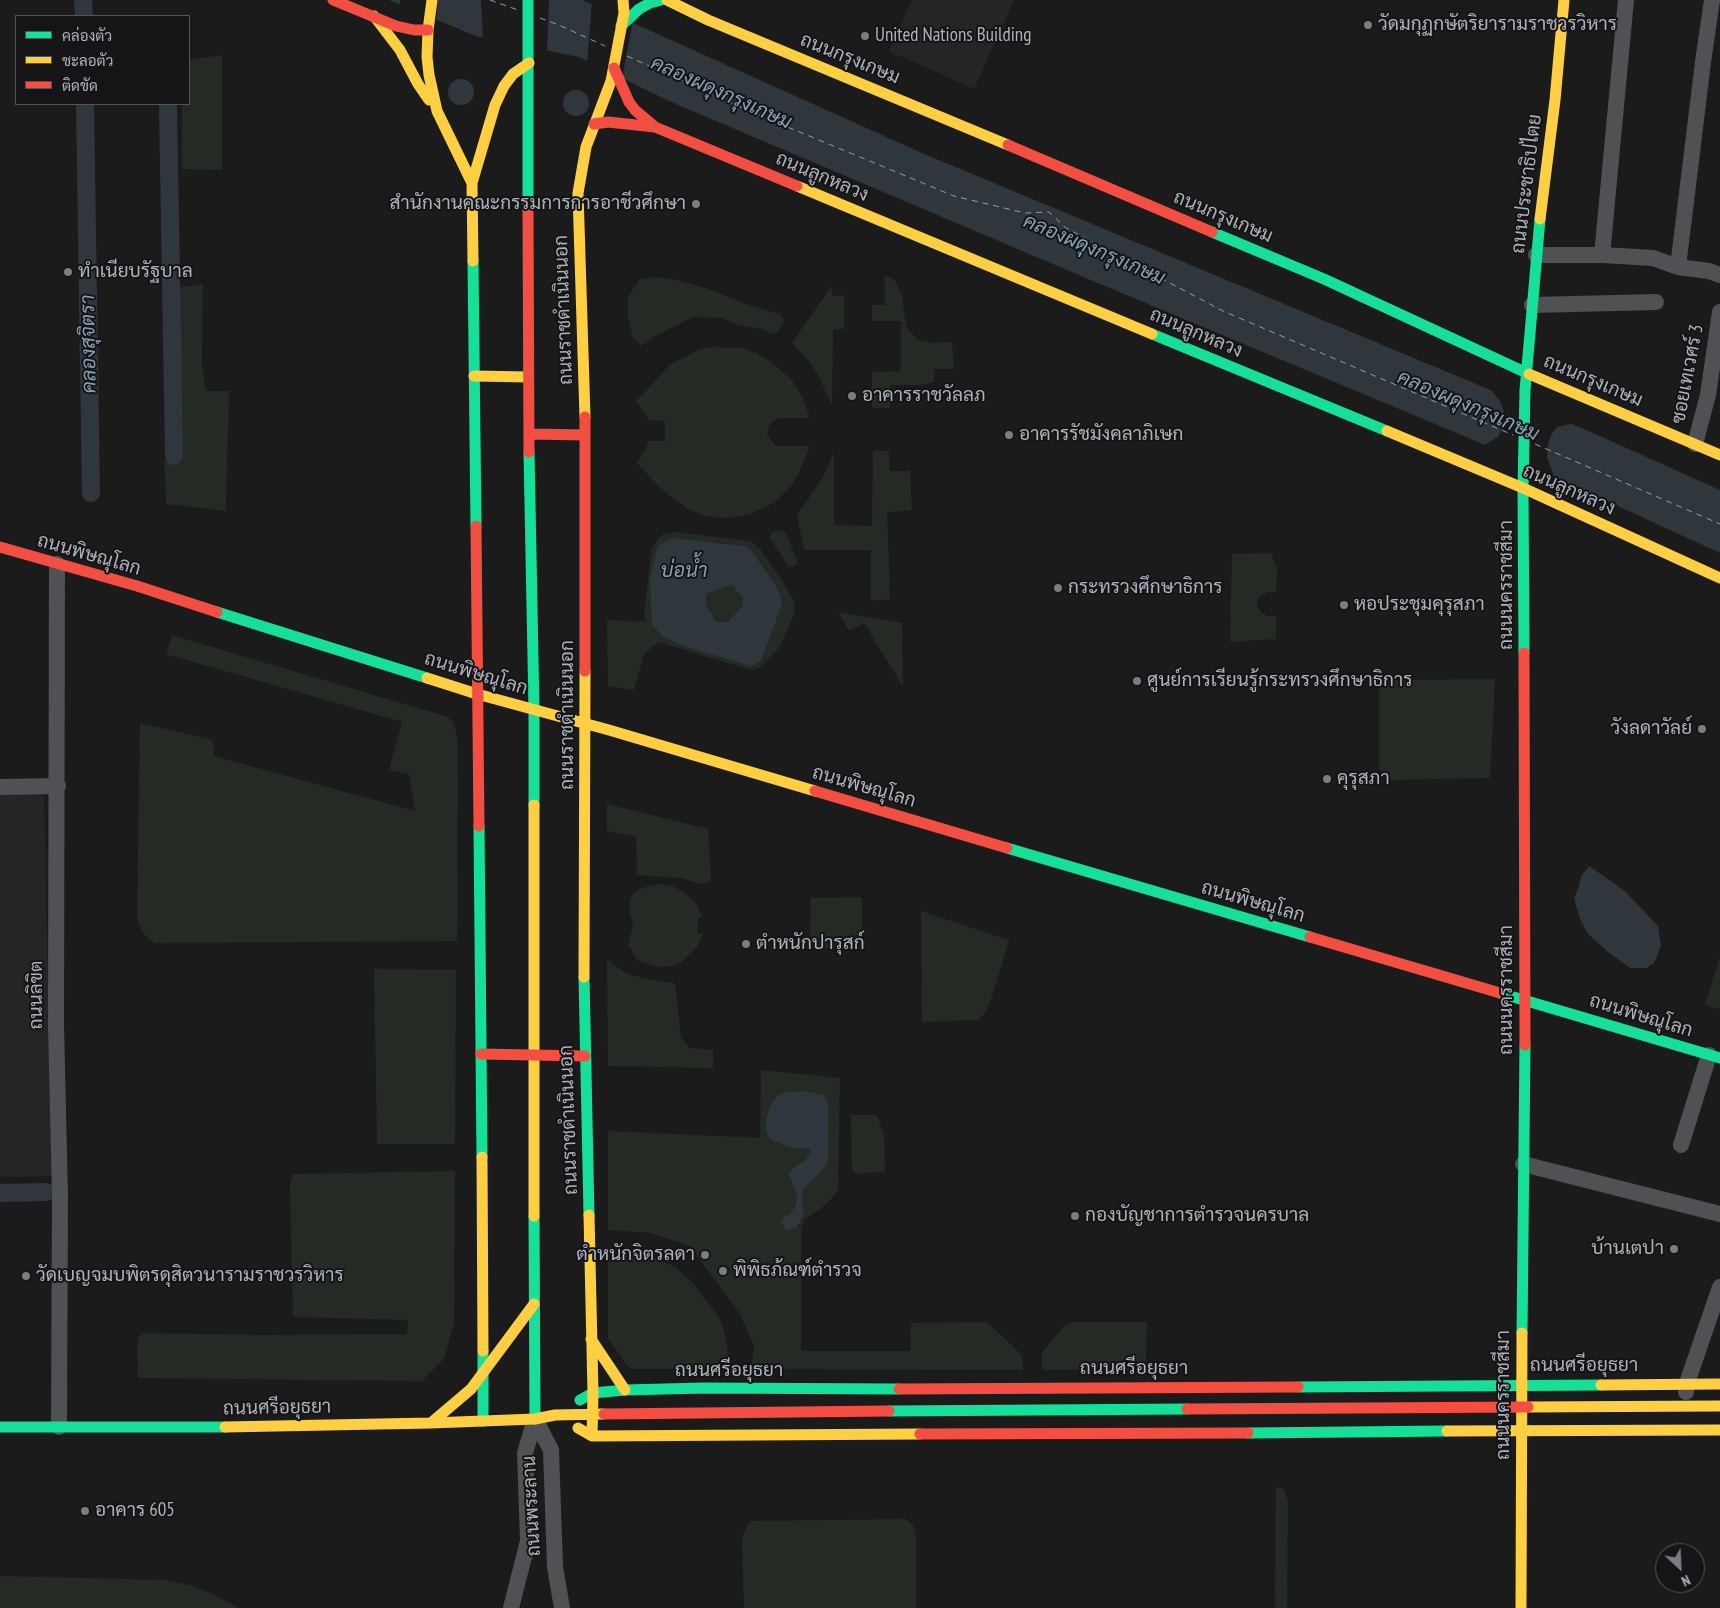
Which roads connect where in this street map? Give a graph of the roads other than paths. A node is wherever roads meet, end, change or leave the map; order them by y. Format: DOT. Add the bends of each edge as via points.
graph roads {
  1 [pos="333,0"];
  2 [pos="432,0"];
  3 [pos="528,0"];
  4 [pos="624,0"];
  5 [pos="661,0"];
  6 [pos="667,0"];
  7 [pos="690,0"];
  8 [pos="1564,0"];
  9 [pos="1626,0"];
  10 [pos="1712,0"];
  11 [pos="374,16"];
  12 [pos="708,20"];
  13 [pos="621,26"];
  14 [pos="428,29"];
  15 [pos="529,58"];
  16 [pos="614,68"];
  17 [pos="437,111"];
  18 [pos="594,124"];
  19 [pos="634,124"];
  20 [pos="655,127"];
  21 [pos="586,147"];
  22 [pos="472,183"];
  23 [pos="1536,255"];
  24 [pos="1602,255"];
  25 [pos="1678,267"];
  26 [pos="1720,275"];
  27 [pos="1656,302"];
  28 [pos="1532,305"];
  29 [pos="1720,312"];
  30 [pos="1525,372"];
  31 [pos="474,376"];
  32 [pos="528,377"];
  33 [pos="530,434"];
  34 [pos="585,435"];
  35 [pos="1695,444"];
  36 [pos="1720,455"];
  37 [pos="1523,488"];
  38 [pos="0,547"];
  39 [pos="57,564"];
  40 [pos="1720,578"];
  41 [pos="477,694"];
  42 [pos="534,710"];
  43 [pos="585,724"];
  44 [pos="58,786"];
  45 [pos="0,787"];
  46 [pos="1525,1000"];
  47 [pos="481,1054"];
  48 [pos="533,1055"];
  49 [pos="585,1056"];
  50 [pos="1714,1056"];
  51 [pos="1681,1145"];
  52 [pos="1523,1164"];
  53 [pos="1720,1214"];
  54 [pos="1720,1287"];
  55 [pos="534,1304"];
  56 [pos="590,1339"];
  57 [pos="481,1346"];
  58 [pos="482,1375"];
  59 [pos="1687,1383"];
  60 [pos="1521,1384"];
  61 [pos="1720,1384"];
  62 [pos="1398,1385"];
  63 [pos="1357,1386"];
  64 [pos="625,1390"];
  65 [pos="593,1393"];
  66 [pos="737,1400"];
  67 [pos="1684,1406"];
  68 [pos="1720,1406"];
  69 [pos="1358,1408"];
  70 [pos="1399,1408"];
  71 [pos="1521,1408"];
  72 [pos="1032,1410"];
  73 [pos="933,1411"];
  74 [pos="700,1413"];
  75 [pos="592,1414"];
  76 [pos="555,1415"];
  77 [pos="535,1419"];
  78 [pos="483,1421"];
  79 [pos="1121,1421"];
  80 [pos="1223,1421"];
  81 [pos="431,1424"];
  82 [pos="0,1427"];
  83 [pos="59,1427"];
  84 [pos="1684,1430"];
  85 [pos="1720,1430"];
  86 [pos="1521,1432"];
  87 [pos="1049,1434"];
  88 [pos="700,1435"];
  89 [pos="934,1435"];
  90 [pos="592,1436"];
  91 [pos="510,1608"];
  92 [pos="562,1608"];
  93 [pos="1521,1608"];
  1 -- 11 [label="main road"];
  2 -- 14 [label="main road"];
  3 -- 15 [label="main road, ถนนราชดำเนินนอก"];
  4 -- 13 [label="main road, ถนนราชดำเนินนอก"];
  5 -- 13 [label="main road" via="639,9"];
  6 -- 12 [label="main road, ถนนกรุงเกษม"];
  7 -- 12 [label="main road, ถนนกรุงเกษม"];
  8 -- 23 [label="main road, ถนนประชาธิปไตย"];
  9 -- 24 [label="street"];
  10 -- 25 [label="street"];
  11 -- 14 [label="main road" via="404,28"];
  11 -- 17 [label="main road" via="400,50"];
  12 -- 30 [label="main road, ถนนกรุงเกษม" via="1324,279"];
  13 -- 16 [label="main road, ถนนราชดำเนินนอก"];
  14 -- 17 [label="main road" via="427,57"];
  15 -- 22 [label="main road" via="504,86 495,105"];
  15 -- 32 [label="main road, ถนนราชดำเนินนอก"];
  16 -- 18 [label="main road, ถนนราชดำเนินนอก"];
  16 -- 20 [label="main road, ถนนลูกหลวง" via="624,94 635,110"];
  17 -- 22 [label="main road"];
  18 -- 19 [label="main road, ถนนลูกหลวง"];
  18 -- 21 [label="main road, ถนนราชดำเนินนอก"];
  19 -- 20 [label="main road, ถนนลูกหลวง"];
  19 -- 21 [label="main road"];
  20 -- 37 [label="main road, ถนนลูกหลวง"];
  21 -- 34 [label="main road, ถนนราชดำเนินนอก" via="578,193"];
  22 -- 31 [label="main road"];
  23 -- 24 [label="street"];
  23 -- 28 [label="main road, ถนนประชาธิปไตย"];
  24 -- 25 [label="street" via="1653,258"];
  25 -- 26 [label="street"];
  27 -- 28 [label="street"];
  28 -- 30 [label="main road, ถนนประชาธิปไตย"];
  29 -- 35 [label="street, ซอยเทเวศร์ 3" via="1708,395"];
  30 -- 35 [label="main road, ถนนกรุงเกษม"];
  30 -- 37 [label="main road, ถนนนครราชสีมา"];
  31 -- 32 [label="main road"];
  31 -- 41 [label="main road"];
  32 -- 33 [label="main road, ถนนราชดำเนินนอก"];
  33 -- 34 [label="main road"];
  33 -- 42 [label="main road, ถนนราชดำเนินนอก"];
  34 -- 43 [label="main road, ถนนราชดำเนินนอก"];
  35 -- 36 [label="main road, ถนนกรุงเกษม"];
  37 -- 40 [label="main road, ถนนลูกหลวง"];
  37 -- 46 [label="main road, ถนนนครราชสีมา"];
  38 -- 39 [label="main road, ถนนพิษณุโลก"];
  39 -- 41 [label="main road, ถนนพิษณุโลก" via="137,586"];
  39 -- 44 [label="street, ถนนลิขิต"];
  41 -- 42 [label="main road, ถนนพิษณุโลก"];
  41 -- 47 [label="main road"];
  42 -- 43 [label="main road, ถนนพิษณุโลก"];
  42 -- 48 [label="main road, ถนนราชดำเนินนอก"];
  43 -- 46 [label="main road, ถนนพิษณุโลก"];
  43 -- 49 [label="main road, ถนนราชดำเนินนอก"];
  44 -- 45 [label="street"];
  44 -- 83 [label="street, ถนนลิขิต"];
  46 -- 50 [label="main road, ถนนพิษณุโลก"];
  46 -- 52 [label="main road, ถนนนครราชสีมา"];
  47 -- 48 [label="main road"];
  47 -- 57 [label="main road"];
  48 -- 49 [label="main road"];
  48 -- 55 [label="main road, ถนนราชดำเนินนอก"];
  49 -- 56 [label="main road, ถนนราชดำเนินนอก"];
  50 -- 51 [label="street"];
  52 -- 53 [label="street"];
  52 -- 60 [label="main road, ถนนนครราชสีมา"];
  54 -- 59 [label="street"];
  55 -- 58 [label="main road"];
  55 -- 77 [label="main road, ถนนราชดำเนินนอก"];
  56 -- 64 [label="main road"];
  56 -- 65 [label="main road, ถนนราชดำเนินนอก"];
  57 -- 58 [label="main road"];
  57 -- 81 [label="main road" via="464,1383"];
  58 -- 78 [label="main road"];
  58 -- 81 [label="main road"];
  59 -- 60 [label="main road, ถนนศรีอยุธยา"];
  59 -- 61 [label="main road, ถนนศรีอยุธยา"];
  59 -- 67 [label="street"];
  60 -- 62 [label="main road, ถนนศรีอยุธยา"];
  60 -- 71 [label="main road, ถนนนครราชสีมา"];
  62 -- 63 [label="main road, ถนนศรีอยุธยา"];
  62 -- 70 [label="main road"];
  63 -- 66 [label="main road, ถนนศรีอยุธยา"];
  63 -- 69 [label="main road"];
  64 -- 65 [label="main road, ถนนศรีอยุธยา"];
  64 -- 66 [label="main road, ถนนศรีอยุธยา"];
  65 -- 75 [label="main road, ถนนราชดำเนินนอก"];
  65 -- 76 [label="main road, ถนนศรีอยุธยา"];
  66 -- 73 [label="main road, ถนนศรีอยุธยา"];
  66 -- 74 [label="main road, ถนนศรีอยุธยา"];
  67 -- 68 [label="main road, ถนนศรีอยุธยา"];
  67 -- 71 [label="main road, ถนนศรีอยุธยา"];
  67 -- 84 [label="street"];
  69 -- 70 [label="main road, ถนนศรีอยุธยา"];
  69 -- 80 [label="main road, ถนนศรีอยุธยา"];
  70 -- 71 [label="main road, ถนนศรีอยุธยา"];
  71 -- 86 [label="main road, ถนนนครราชสีมา"];
  72 -- 73 [label="main road, ถนนศรีอยุธยา"];
  72 -- 79 [label="main road, ถนนศรีอยุธยา"];
  72 -- 87 [label="main road"];
  73 -- 89 [label="main road"];
  74 -- 75 [label="main road, ถนนศรีอยุธยา"];
  74 -- 88 [label="main road"];
  75 -- 76 [label="main road, ถนนศรีอยุธยา"];
  75 -- 90 [label="main road, ถนนราชดำเนินนอก"];
  76 -- 77 [label="main road, ถนนศรีอยุธยา"];
  76 -- 90 [label="main road"];
  77 -- 78 [label="main road, ถนนศรีอยุธยา"];
  77 -- 91 [label="street, ถนนพระลาน" via="524,1453 528,1541"];
  77 -- 92 [label="street, ถนนพระลาน" via="551,1450 555,1567"];
  78 -- 81 [label="main road, ถนนศรีอยุธยา"];
  79 -- 80 [label="main road, ถนนศรีอยุธยา"];
  79 -- 80 [label="main road, ถนนศรีอยุธยา"];
  79 -- 87 [label="main road, ถนนศรีอยุธยา"];
  80 -- 86 [label="main road, ถนนศรีอยุธยา"];
  81 -- 83 [label="main road, ถนนศรีอยุธยา"];
  82 -- 83 [label="main road, ถนนศรีอยุธยา"];
  84 -- 85 [label="main road, ถนนศรีอยุธยา"];
  84 -- 86 [label="main road, ถนนศรีอยุธยา"];
  86 -- 93 [label="main road, ถนนนครราชสีมา"];
  87 -- 89 [label="main road, ถนนศรีอยุธยา"];
  88 -- 89 [label="main road, ถนนศรีอยุธยา"];
  88 -- 90 [label="main road, ถนนศรีอยุธยา"];
}
